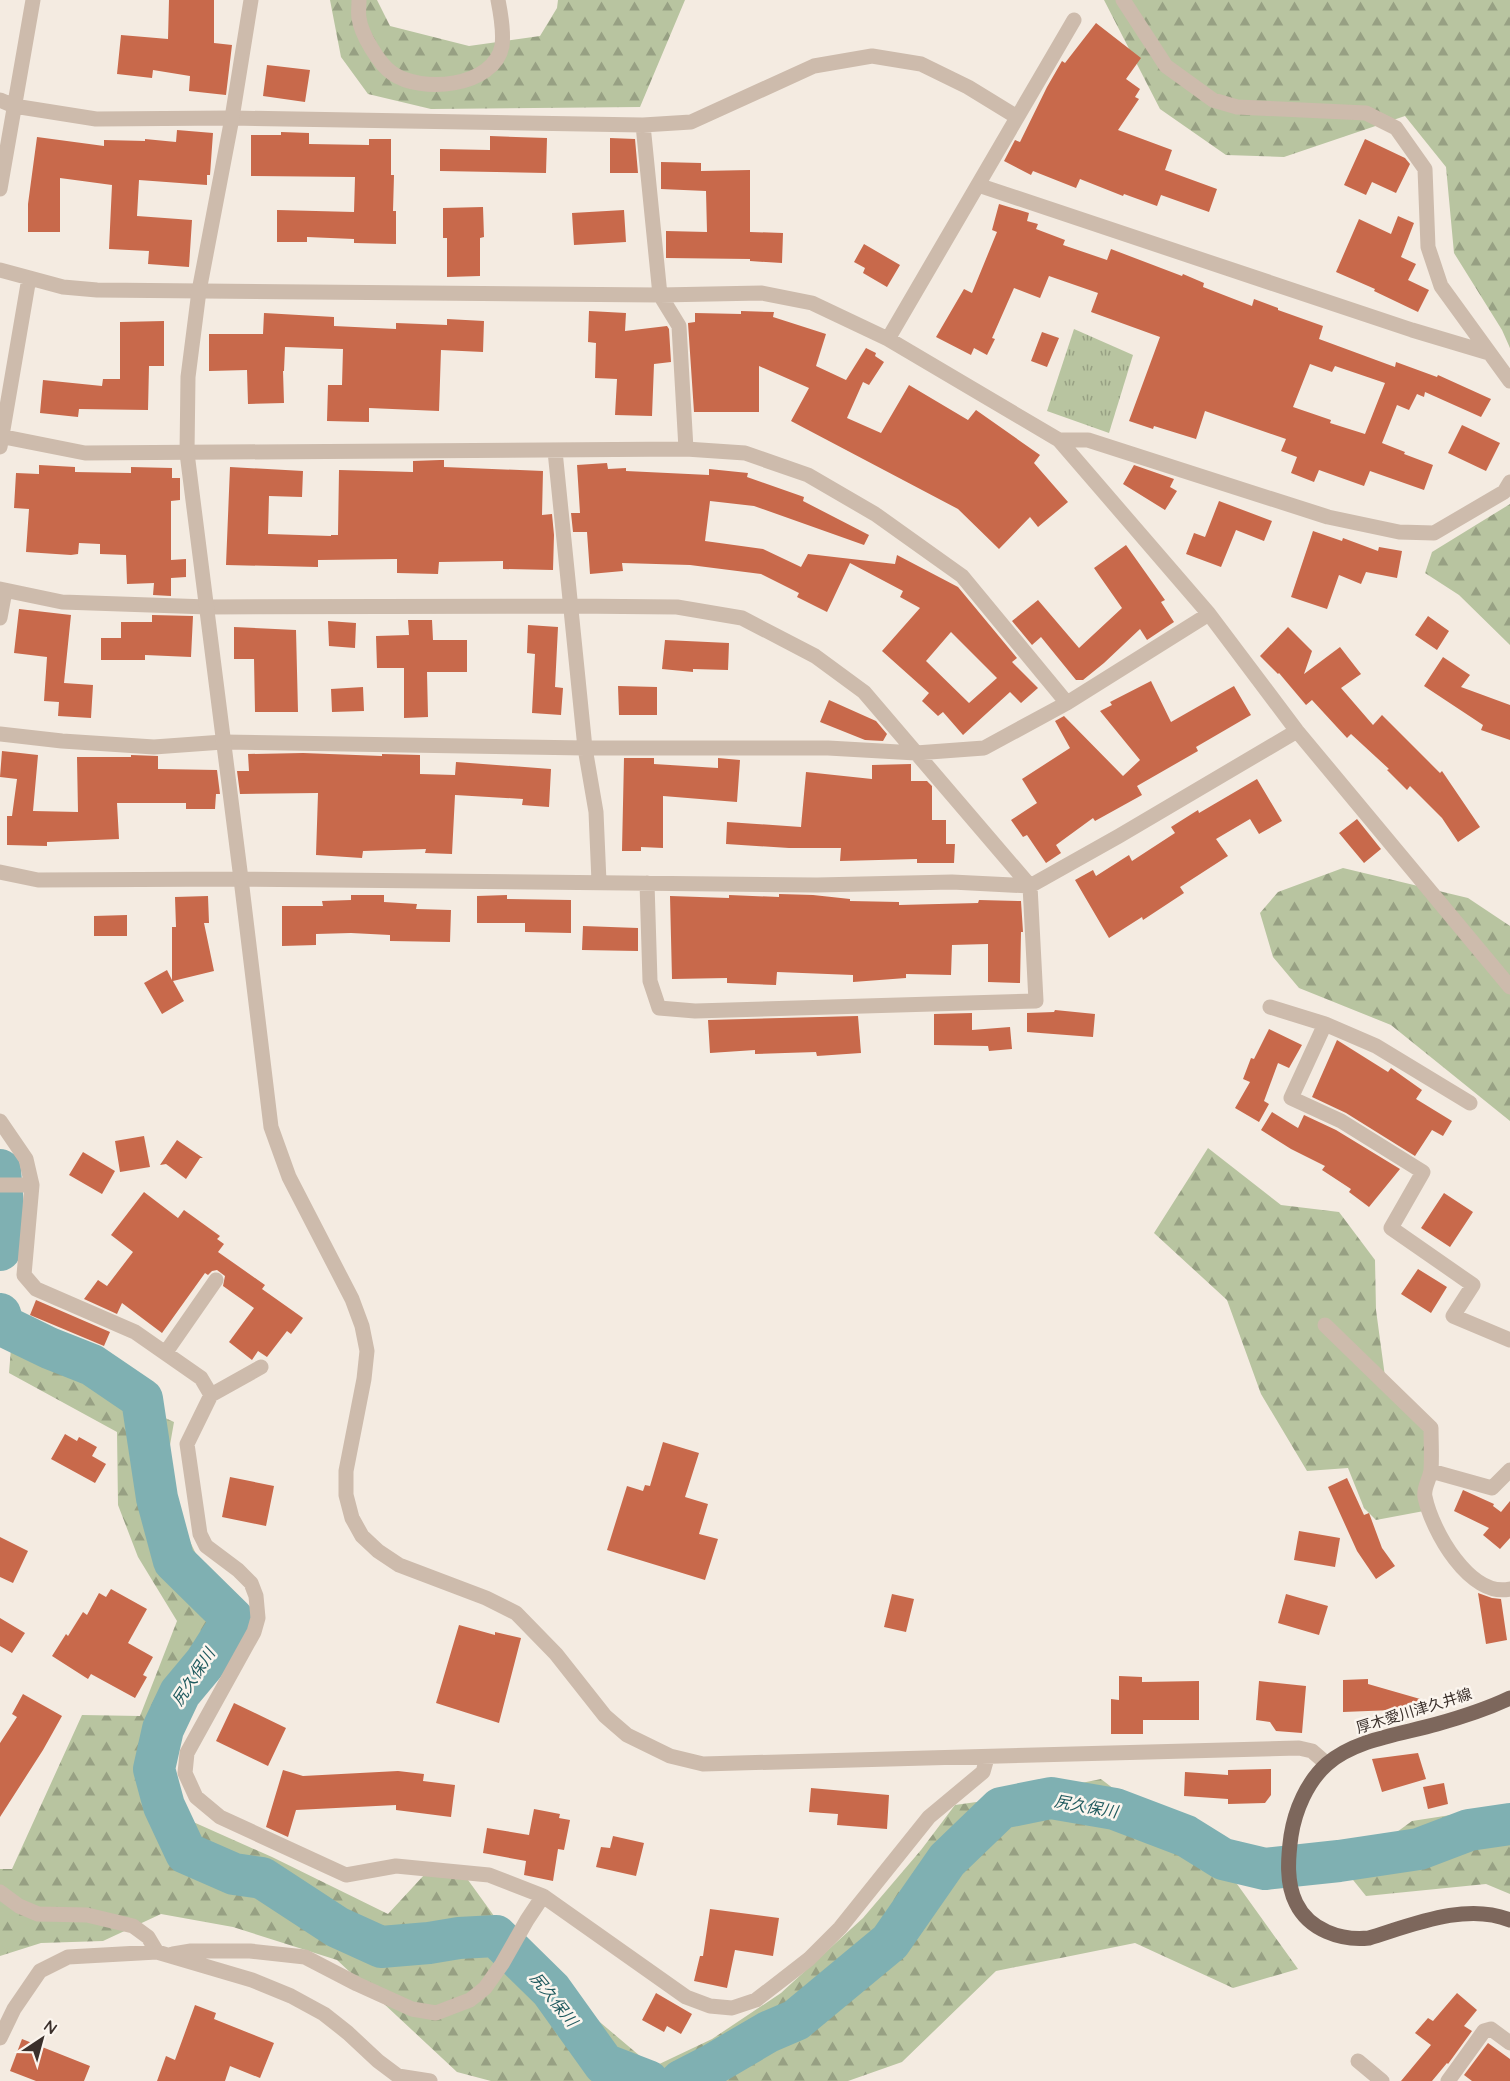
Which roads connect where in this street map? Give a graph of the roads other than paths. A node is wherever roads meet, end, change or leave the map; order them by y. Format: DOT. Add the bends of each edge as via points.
graph roads {
  1 [pos="33,0"];
  2 [pos="251,0"];
  3 [pos="359,0"];
  4 [pos="498,0"];
  5 [pos="1123,0"];
  6 [pos="1074,20"];
  7 [pos="7,103"];
  8 [pos="1017,117"];
  9 [pos="232,118"];
  10 [pos="643,125"];
  11 [pos="978,185"];
  12 [pos="0,189"];
  13 [pos="0,270"];
  14 [pos="29,278"];
  15 [pos="199,291"];
  16 [pos="660,295"];
  17 [pos="888,339"];
  18 [pos="1489,353"];
  19 [pos="1510,381"];
  20 [pos="1,440"];
  21 [pos="1059,440"];
  22 [pos="686,449"];
  23 [pos="555,451"];
  24 [pos="187,453"];
  25 [pos="1510,482"];
  26 [pos="3,590"];
  27 [pos="569,606"];
  28 [pos="208,607"];
  29 [pos="1209,614"];
  30 [pos="0,618"];
  31 [pos="1067,703"];
  32 [pos="1297,731"];
  33 [pos="0,734"];
  34 [pos="223,742"];
  35 [pos="585,748"];
  36 [pos="916,753"];
  37 [pos="0,872"];
  38 [pos="241,879"];
  39 [pos="599,882"];
  40 [pos="646,883"];
  41 [pos="1030,886"];
  42 [pos="1510,987"];
  43 [pos="1270,1007"];
  44 [pos="1325,1024"];
  45 [pos="1470,1103"];
  46 [pos="0,1121"];
  47 [pos="8,1185"];
  48 [pos="32,1185"];
  49 [pos="216,1280"];
  50 [pos="1325,1325"];
  51 [pos="1510,1340"];
  52 [pos="166,1352"];
  53 [pos="261,1367"];
  54 [pos="211,1395"];
  55 [pos="1510,1470"];
  56 [pos="1431,1471"];
  57 [pos="1510,1589"];
  58 [pos="1510,1698"];
  59 [pos="987,1758"];
  60 [pos="1327,1764"];
  61 [pos="0,1892"];
  62 [pos="543,1896"];
  63 [pos="1510,1920"];
  64 [pos="163,1953"];
  65 [pos="0,2038"];
  66 [pos="1510,2043"];
  67 [pos="1358,2061"];
  68 [pos="430,2081"];
  69 [pos="1382,2081"];
  70 [pos="1448,2081"];
  1 -- 7 [label="street"];
  2 -- 9 [label="street"];
  3 -- 4 [label="street" via="359,19 365,37 391,73 413,83 436,85 457,83 492,64 502,47"];
  5 -- 18 [label="street" via="1166,66 1213,100 1237,107 1366,113 1396,128 1425,169 1428,247 1441,286"];
  6 -- 8 [label="street"];
  7 -- 9 [label="street" via="96,119"];
  7 -- 12 [label="street"];
  8 -- 10 [label="street" via="921,64 872,56 814,66 691,122"];
  8 -- 11 [label="street"];
  9 -- 10 [label="street"];
  9 -- 15 [label="street"];
  10 -- 16 [label="street"];
  11 -- 17 [label="street"];
  11 -- 18 [label="street"];
  13 -- 14 [label="street"];
  14 -- 15 [label="street" via="97,290"];
  14 -- 20 [label="street"];
  15 -- 16 [label="street"];
  15 -- 24 [label="street" via="188,376"];
  16 -- 17 [label="street" via="762,293 812,303"];
  16 -- 22 [label="street" via="679,326"];
  17 -- 21 [label="street"];
  18 -- 19 [label="street"];
  20 -- 24 [label="street" via="85,453"];
  21 -- 25 [label="street" via="1088,440 1328,517 1399,532 1434,533 1504,492"];
  21 -- 29 [label="street"];
  22 -- 23 [label="street"];
  22 -- 31 [label="street" via="755,456 808,475 875,514 962,576"];
  23 -- 24 [label="street"];
  23 -- 27 [label="street"];
  24 -- 28 [label="street"];
  26 -- 28 [label="street" via="62,602"];
  26 -- 30 [label="street"];
  27 -- 28 [label="street"];
  27 -- 35 [label="street"];
  27 -- 36 [label="street" via="676,607 742,618 815,656 864,692"];
  28 -- 34 [label="street"];
  29 -- 31 [label="street"];
  29 -- 32 [label="street"];
  31 -- 36 [label="street" via="984,748"];
  32 -- 41 [label="street"];
  32 -- 42 [label="street"];
  33 -- 34 [label="street" via="154,747"];
  34 -- 35 [label="street"];
  34 -- 38 [label="street"];
  35 -- 36 [label="street" via="828,748"];
  35 -- 39 [label="street" via="596,812"];
  36 -- 41 [label="street"];
  37 -- 38 [label="street" via="38,880"];
  38 -- 39 [label="street"];
  38 -- 59 [label="street" via="271,1127 289,1177 352,1299 367,1351 346,1471 346,1495 362,1536 399,1565 516,1613 556,1653 605,1716 627,1735 670,1756 703,1764"];
  39 -- 40 [label="street"];
  40 -- 41 [label="street" via="952,882"];
  40 -- 41 [label="street" via="650,981 659,1008 695,1011 1036,1001"];
  43 -- 44 [label="street"];
  44 -- 45 [label="street" via="1376,1046"];
  44 -- 51 [label="street" via="1291,1098 1341,1121 1423,1172 1391,1228 1473,1285 1453,1316"];
  46 -- 48 [label="street" via="26,1159"];
  47 -- 48 [label="street"];
  48 -- 52 [label="street" via="24,1275 36,1289 135,1332"];
  49 -- 52 [label="street"];
  50 -- 56 [label="street" via="1431,1428"];
  52 -- 54 [label="street" via="201,1378"];
  53 -- 54 [label="street"];
  54 -- 62 [label="street" via="187,1444 200,1534 206,1545 251,1583 258,1606 254,1632 187,1753 185,1773 196,1797 220,1817 346,1875 396,1866 489,1875"];
  55 -- 56 [label="street" via="1492,1488"];
  56 -- 57 [label="street" via="1424,1494 1457,1563 1482,1583 1499,1591"];
  58 -- 60 [label="main road, 厚木愛川津久井線" via="1455,1719 1362,1745"];
  59 -- 60 [label="street" via="1299,1748 1312,1751"];
  59 -- 62 [label="street" via="983,1772 929,1817 809,1959 756,2000 732,2008 710,2006 686,1996"];
  60 -- 63 [label="main road, 厚木愛川津久井線" via="1298,1809 1289,1858 1292,1896 1313,1923 1330,1934 1357,1939 1466,1913"];
  61 -- 64 [label="street" via="39,1914 87,1915 133,1926"];
  62 -- 64 [label="street" via="485,1988 470,2000 436,2013 412,2009 305,1957 250,1951"];
  64 -- 65 [label="street" via="68,1958 40,1971"];
  64 -- 68 [label="street" via="291,1996 324,2014 398,2076"];
  66 -- 70 [label="street" via="1491,2029 1484,2031"];
  67 -- 69 [label="street"];
}
